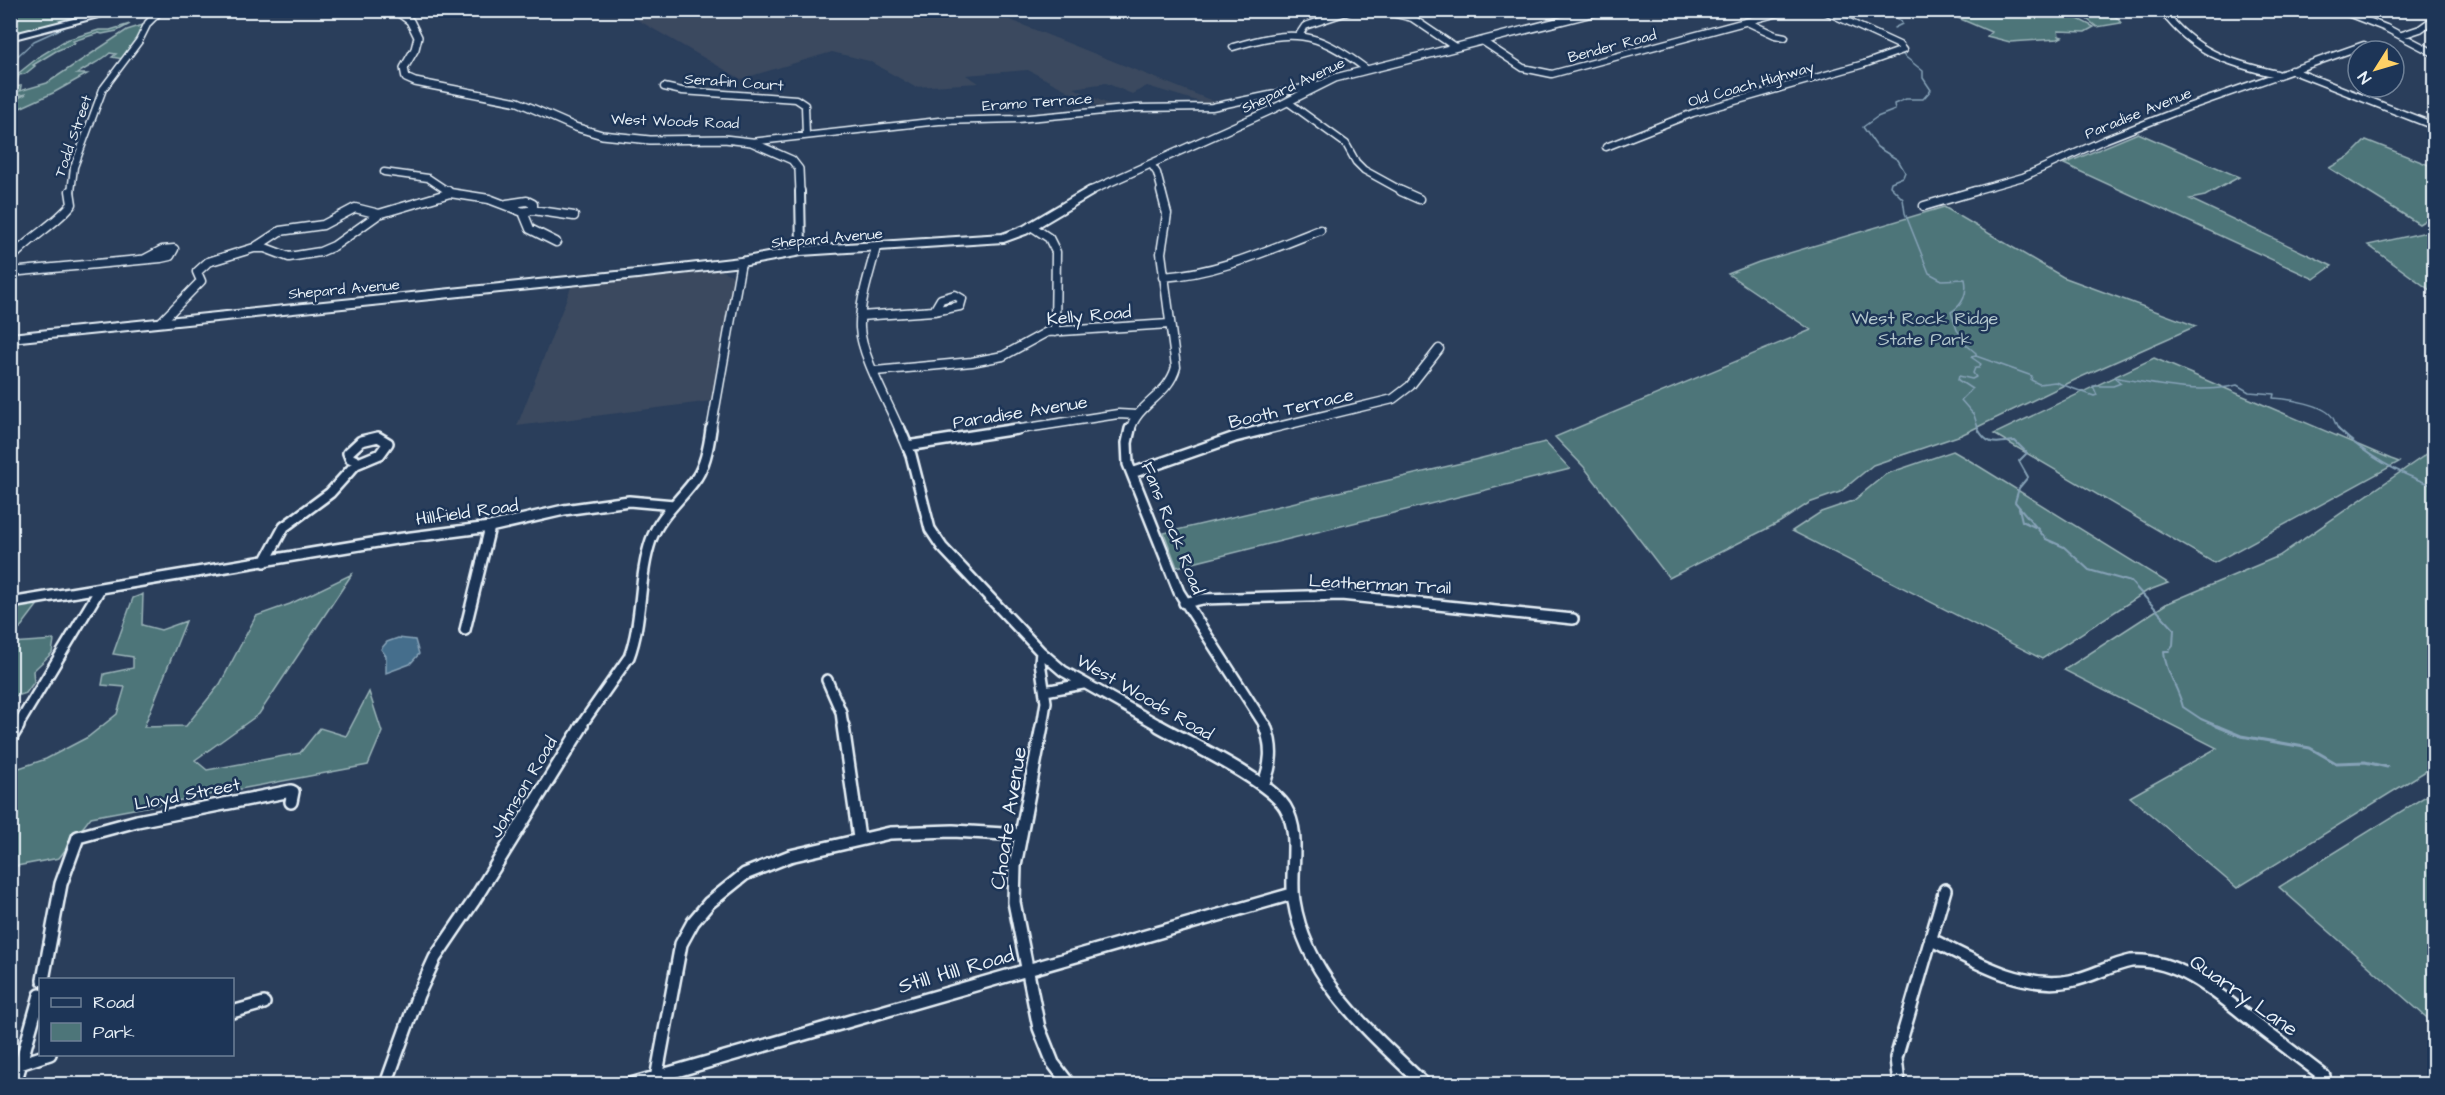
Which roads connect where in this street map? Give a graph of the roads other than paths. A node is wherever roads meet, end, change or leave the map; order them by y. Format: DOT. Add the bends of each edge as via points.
graph roads {
  1 [pos="121,10"];
  2 [pos="161,10"];
  3 [pos="395,10"];
  4 [pos="1353,10"];
  5 [pos="1379,10"];
  6 [pos="1604,10"];
  7 [pos="1789,10"];
  8 [pos="1823,10"];
  9 [pos="2162,10"];
  10 [pos="2340,10"];
  11 [pos="2434,19"];
  12 [pos="1746,22"];
  13 [pos="1299,35"];
  14 [pos="2402,36"];
  15 [pos="1785,37"];
  16 [pos="10,38"];
  17 [pos="1482,41"];
  18 [pos="1233,47"];
  19 [pos="1455,47"];
  20 [pos="2346,51"];
  21 [pos="2434,53"];
  22 [pos="1365,68"];
  23 [pos="2291,70"];
  24 [pos="2277,74"];
  25 [pos="1322,84"];
  26 [pos="664,87"];
  27 [pos="1288,102"];
  28 [pos="2434,126"];
  29 [pos="806,135"];
  30 [pos="751,142"];
  31 [pos="1606,147"];
  32 [pos="1151,164"];
  33 [pos="384,172"];
  34 [pos="450,193"];
  35 [pos="1419,199"];
  36 [pos="507,204"];
  37 [pos="1924,206"];
  38 [pos="533,210"];
  39 [pos="523,213"];
  40 [pos="379,214"];
  41 [pos="574,216"];
  42 [pos="1031,226"];
  43 [pos="1320,230"];
  44 [pos="556,242"];
  45 [pos="876,247"];
  46 [pos="254,248"];
  47 [pos="801,251"];
  48 [pos="146,259"];
  49 [pos="10,260"];
  50 [pos="741,262"];
  51 [pos="10,272"];
  52 [pos="1163,277"];
  53 [pos="178,305"];
  54 [pos="933,311"];
  55 [pos="860,316"];
  56 [pos="181,319"];
  57 [pos="162,321"];
  58 [pos="1169,324"];
  59 [pos="1055,332"];
  60 [pos="10,338"];
  61 [pos="1439,349"];
  62 [pos="875,371"];
  63 [pos="1137,415"];
  64 [pos="907,446"];
  65 [pos="358,462"];
  66 [pos="1132,473"];
  67 [pos="674,505"];
  68 [pos="490,527"];
  69 [pos="265,562"];
  70 [pos="100,588"];
  71 [pos="10,603"];
  72 [pos="1184,603"];
  73 [pos="1573,619"];
  74 [pos="465,630"];
  75 [pos="1041,652"];
  76 [pos="827,680"];
  77 [pos="1083,684"];
  78 [pos="1045,691"];
  79 [pos="10,739"];
  80 [pos="1263,785"];
  81 [pos="291,802"];
  82 [pos="1021,835"];
  83 [pos="859,838"];
  84 [pos="1945,890"];
  85 [pos="1292,894"];
  86 [pos="1932,940"];
  87 [pos="1026,970"];
  88 [pos="44,978"];
  89 [pos="39,998"];
  90 [pos="264,1003"];
  91 [pos="234,1011"];
  92 [pos="44,1056"];
  93 [pos="20,1064"];
  94 [pos="2324,1076"];
  95 [pos="656,1081"];
  96 [pos="15,1084"];
  97 [pos="386,1084"];
  98 [pos="631,1084"];
  99 [pos="1069,1084"];
  100 [pos="1424,1084"];
  101 [pos="1899,1084"];
  1 -- 16 [label="highway"];
  2 -- 49 [label="street, Todd Street" via="106,84 71,182 72,204"];
  3 -- 30 [label="main road, West Woods Road" via="411,20 418,37 403,72 415,82 518,102 602,135"];
  4 -- 13 [label="street" via="1305,26"];
  5 -- 19 [label="street" via="1412,18"];
  6 -- 17 [label="main road, Shepard Avenue"];
  7 -- 12 [label="street, Bender Road"];
  8 -- 31 [label="street, Old Coach Highway" via="1904,48 1864,64 1693,113"];
  9 -- 24 [label="street" via="2175,28 2196,44"];
  10 -- 14 [label="street"];
  11 -- 14 [label="street"];
  12 -- 15 [label="street"];
  12 -- 17 [label="street, Bender Road" via="1542,75 1524,70"];
  13 -- 18 [label="street" via="1272,36"];
  13 -- 22 [label="street" via="1329,42"];
  14 -- 21 [label="street"];
  17 -- 19 [label="main road, Shepard Avenue"];
  19 -- 22 [label="main road, Shepard Avenue"];
  20 -- 23 [label="street, Paradise Avenue"];
  22 -- 25 [label="main road, Shepard Avenue"];
  23 -- 24 [label="street, Paradise Avenue"];
  23 -- 28 [label="street"];
  24 -- 37 [label="street, Paradise Avenue" via="2119,134 2035,172"];
  25 -- 27 [label="main road, Shepard Avenue"];
  25 -- 29 [label="street, Eramo Terrace" via="1212,107 939,121"];
  26 -- 29 [label="street, Serafin Court" via="682,92 796,99 806,107"];
  27 -- 32 [label="main road, Shepard Avenue"];
  27 -- 35 [label="street" via="1351,148 1354,160 1363,169"];
  29 -- 30 [label="street, Eramo Terrace"];
  30 -- 47 [label="main road, West Woods Road" via="799,166"];
  32 -- 42 [label="main road, Shepard Avenue" via="1067,202"];
  32 -- 52 [label="street, Fans Rock Road" via="1167,214 1161,245"];
  33 -- 34 [label="street" via="416,174 444,186"];
  34 -- 36 [label="street"];
  34 -- 40 [label="street"];
  36 -- 38 [label="street" via="527,201 533,204"];
  36 -- 39 [label="street"];
  38 -- 39 [label="street"];
  38 -- 41 [label="street"];
  39 -- 44 [label="street" via="531,231"];
  40 -- 46 [label="street" via="355,208 323,225 280,231"];
  40 -- 46 [label="street" via="334,246 313,254 289,257"];
  42 -- 45 [label="main road, Shepard Avenue" via="994,240"];
  42 -- 59 [label="street" via="1049,238 1056,252"];
  43 -- 52 [label="street" via="1215,270"];
  45 -- 47 [label="main road, Shepard Avenue"];
  45 -- 55 [label="street, West Woods Road"];
  46 -- 53 [label="street" via="201,266 197,272 199,284"];
  47 -- 50 [label="main road, Shepard Avenue"];
  48 -- 51 [label="street"];
  50 -- 56 [label="main road, Shepard Avenue"];
  50 -- 67 [label="street" via="707,454 698,476"];
  52 -- 58 [label="street, Fans Rock Road"];
  53 -- 56 [label="street"];
  53 -- 57 [label="street"];
  54 -- 55 [label="street"];
  55 -- 62 [label="street, West Woods Road" via="863,342"];
  56 -- 57 [label="main road, Shepard Avenue"];
  57 -- 60 [label="main road, Shepard Avenue"];
  58 -- 59 [label="street, Kelly Road"];
  58 -- 63 [label="street, Fans Rock Road" via="1175,376"];
  59 -- 62 [label="street, Kelly Road" via="1041,334 1020,349 1000,356"];
  61 -- 66 [label="street, Booth Terrace" via="1410,386 1393,399 1235,437"];
  62 -- 64 [label="street, West Woods Road"];
  63 -- 64 [label="street, Paradise Avenue" via="1109,415"];
  63 -- 66 [label="street, Fans Rock Road" via="1126,441"];
  64 -- 75 [label="street, West Woods Road" via="925,518 937,541"];
  65 -- 69 [label="street" via="331,492 287,522 274,538"];
  66 -- 72 [label="street, Fans Rock Road"];
  67 -- 68 [label="street, Hillfield Road" via="618,503 564,510"];
  67 -- 97 [label="street, Johnson Road" via="657,527 648,549 629,657 578,730 435,958"];
  68 -- 69 [label="street, Hillfield Road" via="396,538"];
  68 -- 74 [label="street"];
  69 -- 70 [label="street, Hillfield Road"];
  70 -- 71 [label="street, Hillfield Road"];
  70 -- 79 [label="street"];
  72 -- 73 [label="street, Leatherman Trail" via="1202,599 1341,595"];
  72 -- 80 [label="street, Fans Rock Road" via="1270,735 1272,764"];
  75 -- 77 [label="street, West Woods Road"];
  75 -- 78 [label="street, Choate Avenue"];
  76 -- 83 [label="street" via="841,712"];
  77 -- 78 [label="street"];
  77 -- 80 [label="street, West Woods Road"];
  78 -- 82 [label="street, Choate Avenue" via="1044,725"];
  80 -- 85 [label="street, West Woods Road" via="1284,804 1293,824"];
  81 -- 88 [label="street, Lloyd Street" via="291,791 137,820 78,837 61,884"];
  82 -- 83 [label="street" via="916,830"];
  82 -- 87 [label="street, Choate Avenue" via="1013,883"];
  83 -- 95 [label="street" via="766,864 745,874 709,903 693,922 681,944"];
  84 -- 86 [label="street"];
  85 -- 87 [label="street, Still Hill Road"];
  85 -- 100 [label="street, West Woods Road" via="1313,959 1331,989"];
  86 -- 94 [label="street, Quarry Lane" via="1992,969 2034,982 2069,981 2128,960 2152,961 2211,990"];
  86 -- 101 [label="street" via="1896,1058"];
  87 -- 95 [label="street, Still Hill Road"];
  87 -- 99 [label="street, Choate Avenue" via="1045,1047"];
  89 -- 93 [label="street"];
  90 -- 91 [label="street"];
  92 -- 93 [label="street"];
  93 -- 96 [label="street"];
  95 -- 98 [label="street, Still Hill Road"];
}
